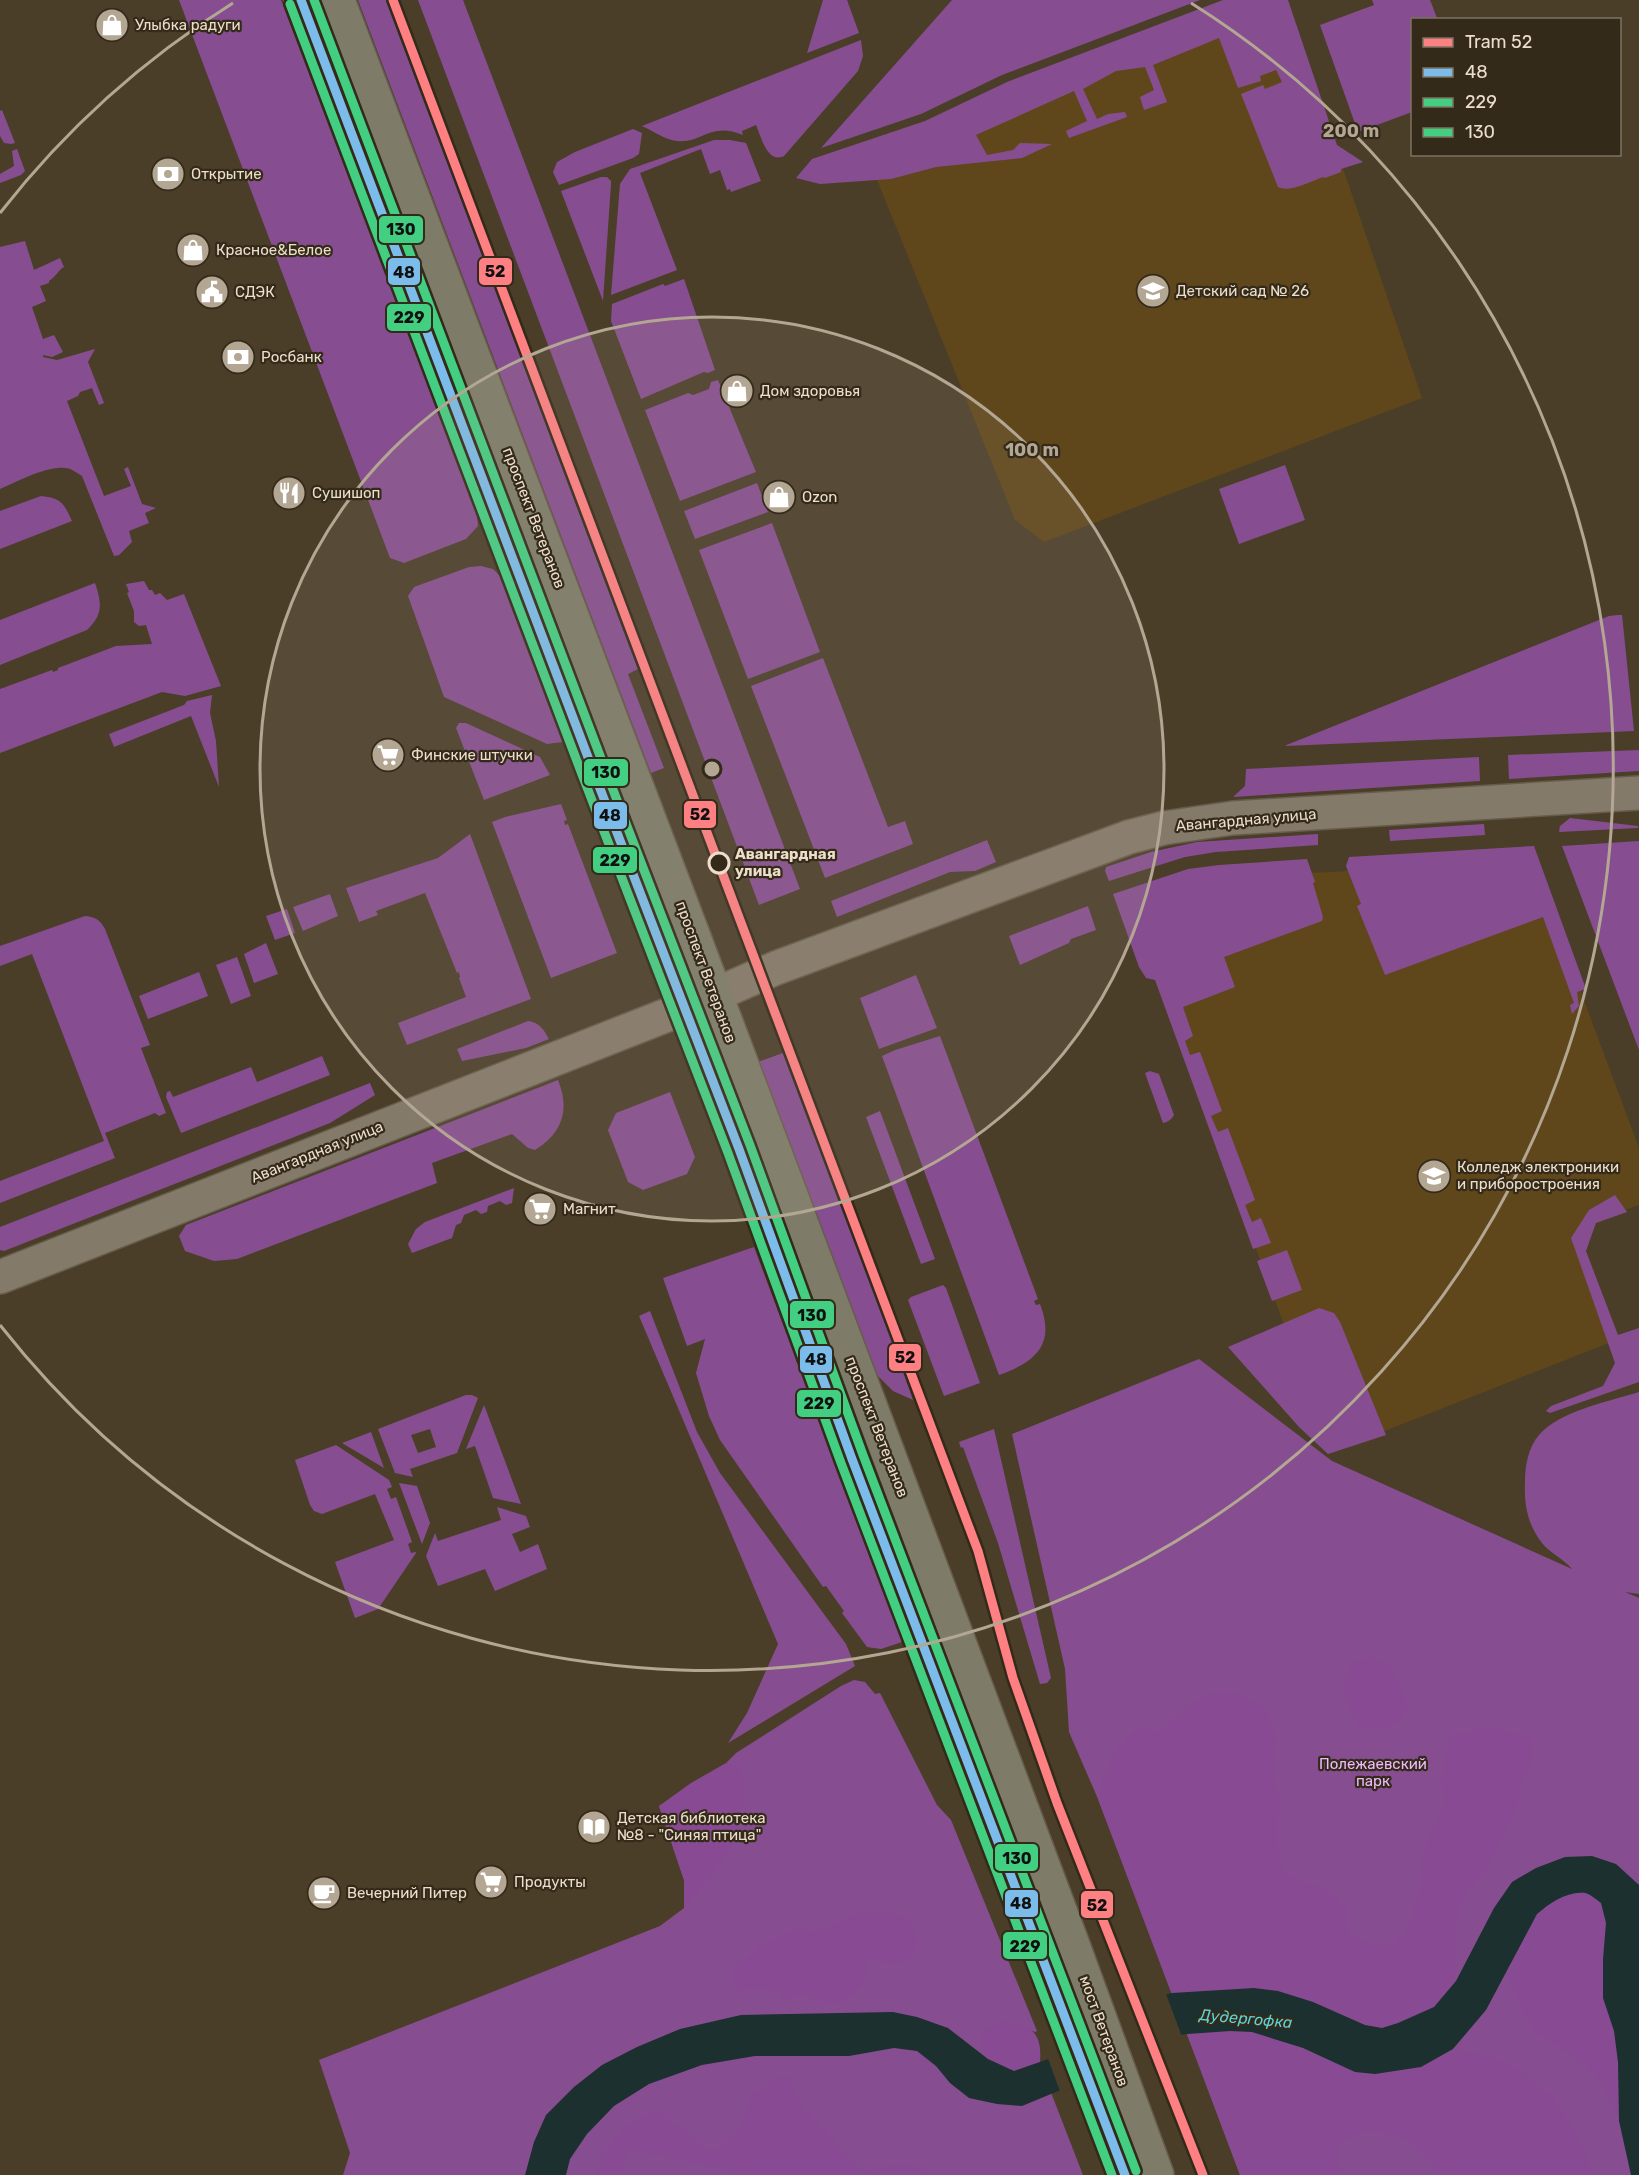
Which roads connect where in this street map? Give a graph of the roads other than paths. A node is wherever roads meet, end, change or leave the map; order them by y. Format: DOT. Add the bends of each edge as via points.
graph roads {
  1 [pos="302,0"];
  2 [pos="338,0"];
  3 [pos="1639,793"];
  4 [pos="715,995"];
  5 [pos="685,1008"];
  6 [pos="0,1277"];
  7 [pos="1058,1951"];
  8 [pos="1121,2123"];
  9 [pos="1125,2175"];
  10 [pos="1157,2175"];
  1 -- 5 [label="main road, проспект Ветеранов"];
  2 -- 4 [label="main road, проспект Ветеранов"];
  3 -- 4 [label="street, Авангардная улица" via="1233,818 1164,828 1091,850 776,968"];
  4 -- 5 [label="street, Авангардная улица"];
  4 -- 7 [label="main road, проспект Ветеранов"];
  5 -- 6 [label="street, Авангардная улица"];
  5 -- 7 [label="main road, проспект Ветеранов" via="852,1459"];
  7 -- 8 [label="main road, мост Ветеранов"];
  8 -- 9 [label="main road"];
  8 -- 10 [label="main road"];
}
